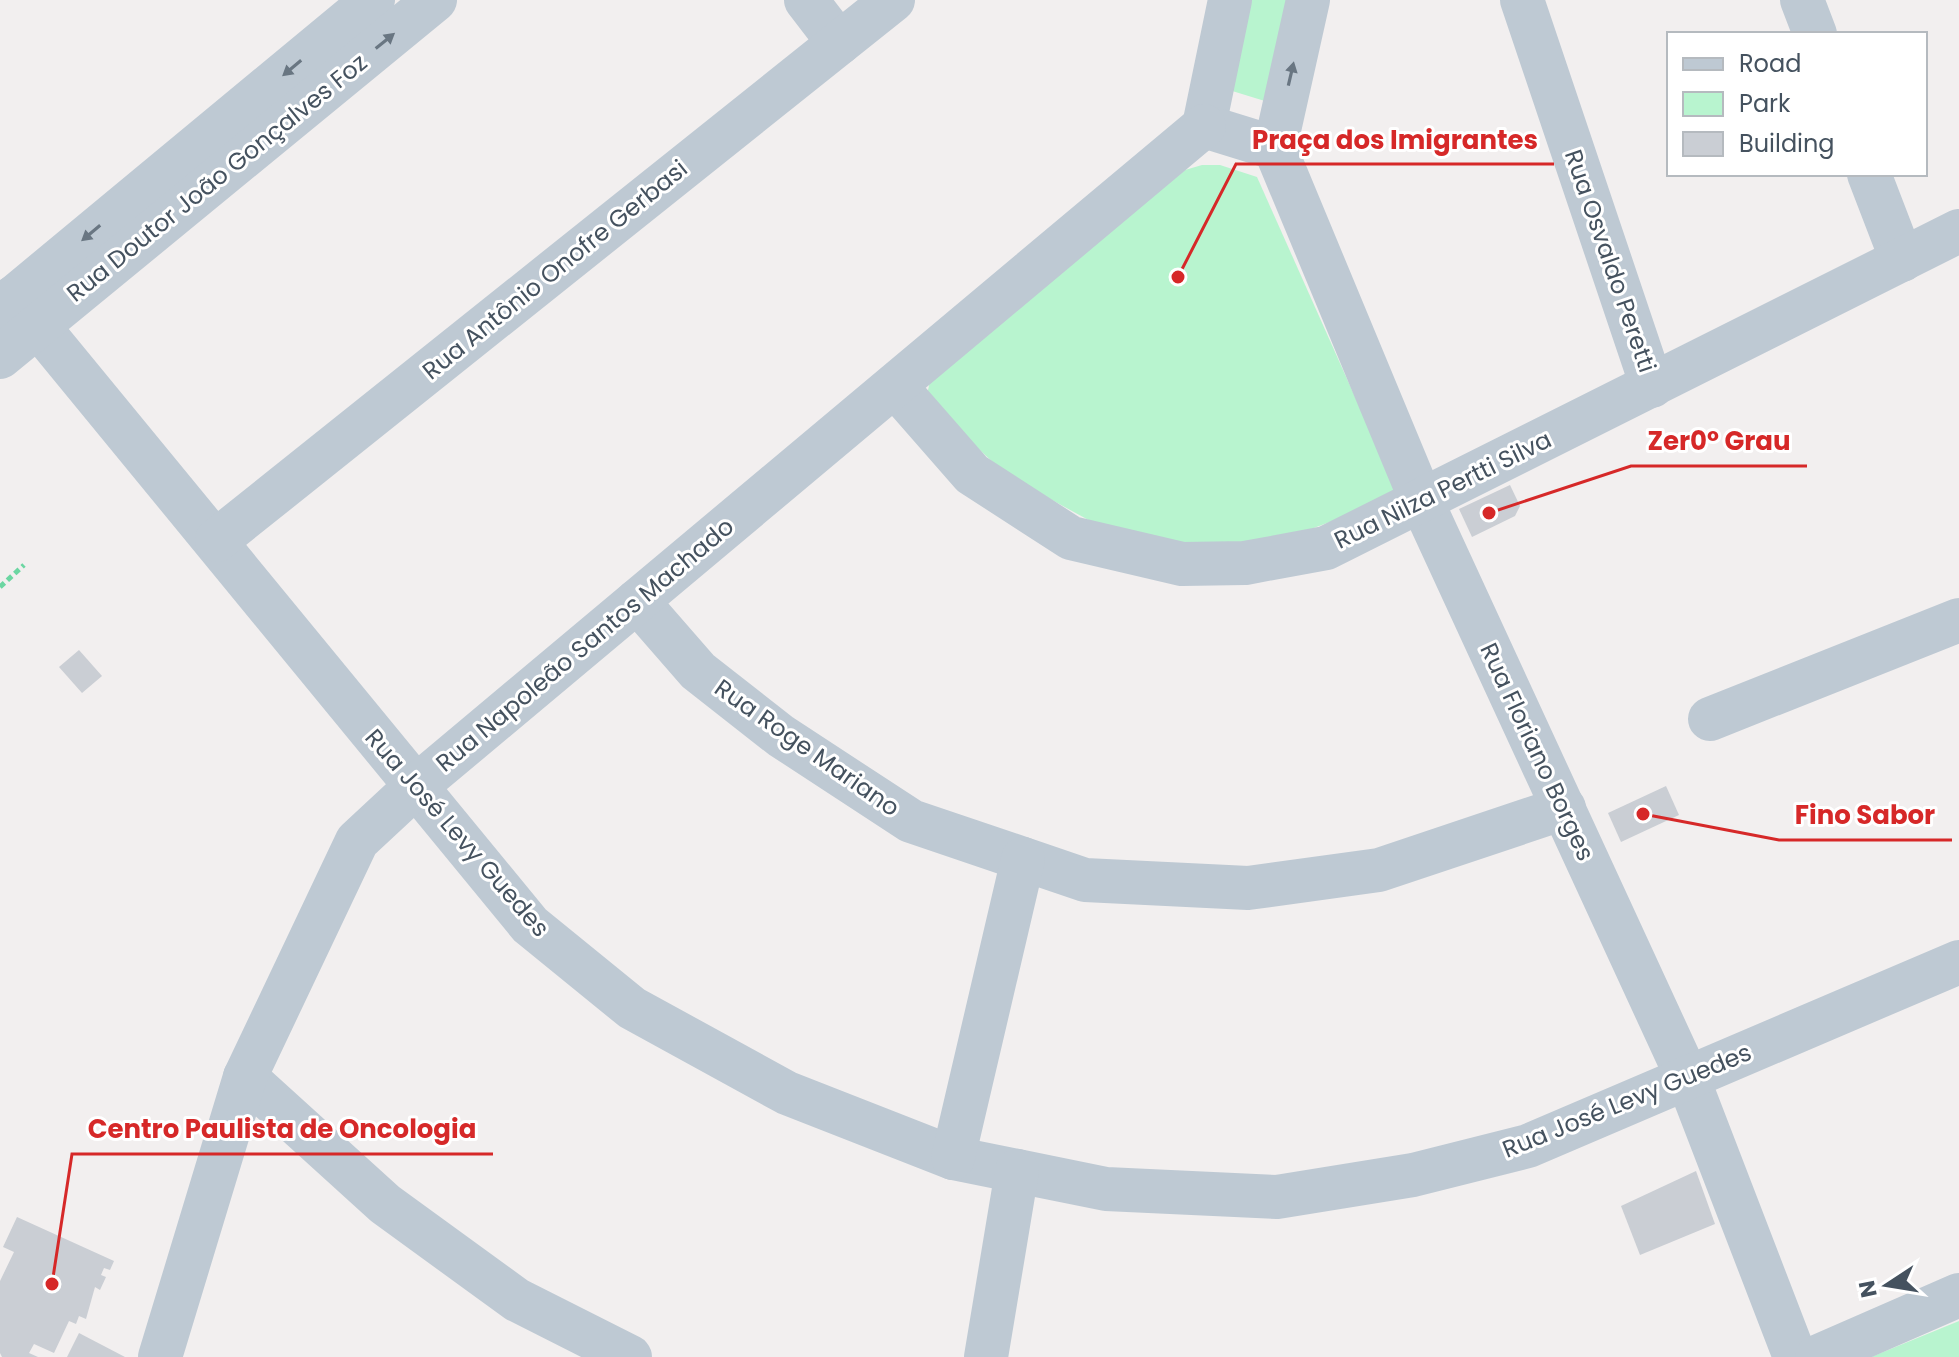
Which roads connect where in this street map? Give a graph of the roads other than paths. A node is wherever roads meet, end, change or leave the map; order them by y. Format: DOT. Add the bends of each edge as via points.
graph roads {
  1 [pos="373,0"];
  2 [pos="435,0"];
  3 [pos="806,0"];
  4 [pos="893,0"];
  5 [pos="1230,0"];
  6 [pos="1308,0"];
  7 [pos="1522,0"];
  8 [pos="1802,0"];
  9 [pos="1814,32"];
  10 [pos="839,43"];
  11 [pos="1204,126"];
  12 [pos="1275,148"];
  13 [pos="1870,176"];
  14 [pos="1959,231"];
  15 [pos="1902,260"];
  16 [pos="17,311"];
  17 [pos="0,357"];
  18 [pos="895,386"];
  19 [pos="1652,386"];
  20 [pos="1422,502"];
  21 [pos="217,540"];
  22 [pos="637,601"];
  23 [pos="1959,620"];
  24 [pos="1710,719"];
  25 [pos="414,788"];
  26 [pos="1564,808"];
  27 [pos="1023,859"];
  28 [pos="1959,962"];
  29 [pos="245,1077"];
  30 [pos="1688,1079"];
  31 [pos="953,1158"];
  32 [pos="1017,1171"];
  33 [pos="1959,1295"];
  34 [pos="160,1357"];
  35 [pos="630,1357"];
  36 [pos="986,1357"];
  37 [pos="1795,1357"];
  38 [pos="1817,1357"];
  1 -- 16 [label="street, Rua Doutor João Gonçalves Foz, one-way"];
  16 -- 2 [label="street, Rua Doutor João Gonçalves Foz, one-way"];
  3 -- 10 [label="street"];
  4 -- 10 [label="street, Rua Antônio Onofre Gerbasi"];
  5 -- 11 [label="street"];
  12 -- 6 [label="street, one-way"];
  7 -- 19 [label="street, Rua Osvaldo Peretti"];
  8 -- 9 [label="street"];
  10 -- 21 [label="street, Rua Antônio Onofre Gerbasi"];
  11 -- 12 [label="street"];
  11 -- 18 [label="street, Rua Napoleão Santos Machado"];
  12 -- 20 [label="street, Rua Floriano Borges"];
  13 -- 15 [label="street"];
  14 -- 15 [label="street, Rua Nilza Pertti Silva"];
  15 -- 19 [label="street, Rua Nilza Pertti Silva"];
  16 -- 17 [label="street, Rua Doutor João Gonçalves Foz"];
  16 -- 21 [label="street, Rua José Levy Guedes"];
  18 -- 20 [label="street, Rua Nilza Pertti Silva" via="972,474 1071,538 1182,564 1245,563 1326,548"];
  18 -- 22 [label="street, Rua Napoleão Santos Machado"];
  19 -- 20 [label="street, Rua Nilza Pertti Silva"];
  20 -- 26 [label="street, Rua Floriano Borges"];
  21 -- 25 [label="street, Rua José Levy Guedes"];
  22 -- 25 [label="street, Rua Napoleão Santos Machado"];
  22 -- 27 [label="street, Rua Roge Mariano" via="698,671 781,736 911,821"];
  23 -- 24 [label="street"];
  25 -- 29 [label="street, Rua Napoleão Santos Machado" via="357,841"];
  25 -- 31 [label="street, Rua José Levy Guedes" via="530,925 632,1008 787,1093"];
  26 -- 27 [label="street, Rua Roge Mariano" via="1379,870 1248,888 1085,880"];
  26 -- 30 [label="street, Rua Floriano Borges"];
  27 -- 31 [label="street"];
  28 -- 30 [label="street, Rua José Levy Guedes"];
  29 -- 34 [label="street, Rua Napoleão Santos Machado"];
  29 -- 35 [label="street" via="397,1213 517,1300"];
  30 -- 32 [label="street, Rua José Levy Guedes" via="1528,1146 1413,1175 1277,1197 1106,1189"];
  30 -- 37 [label="street, Rua Floriano Borges"];
  31 -- 32 [label="street, Rua José Levy Guedes"];
  32 -- 36 [label="street"];
  33 -- 38 [label="street"];
}
